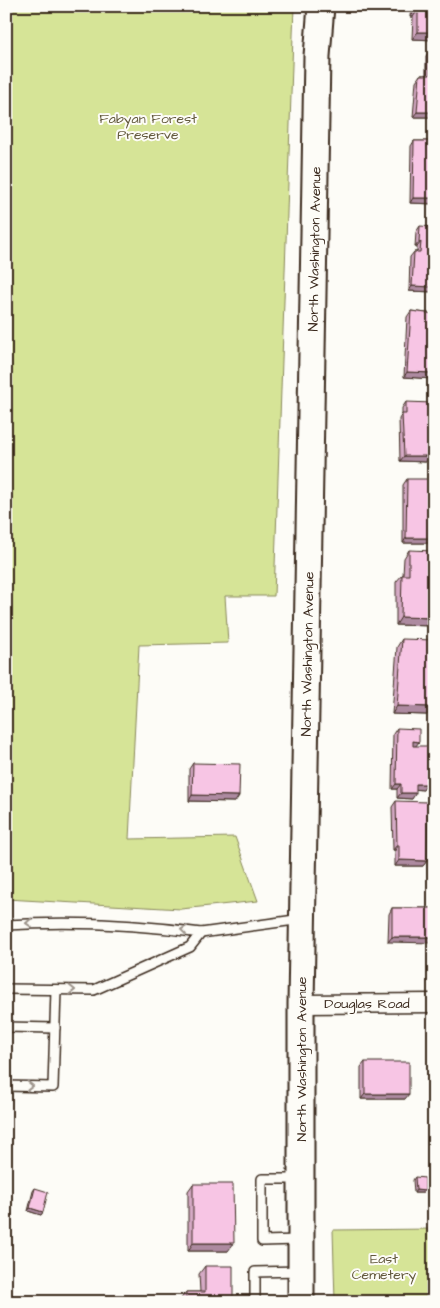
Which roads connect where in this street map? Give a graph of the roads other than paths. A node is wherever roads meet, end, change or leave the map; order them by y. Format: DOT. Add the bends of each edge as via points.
graph roads {
  1 [pos="321,6"];
  2 [pos="302,919"];
  3 [pos="6,925"];
  4 [pos="201,932"];
  5 [pos="6,989"];
  6 [pos="56,990"];
  7 [pos="434,1003"];
  8 [pos="301,1004"];
  9 [pos="6,1027"];
  10 [pos="55,1028"];
  11 [pos="6,1086"];
  12 [pos="300,1179"];
  13 [pos="301,1240"];
  14 [pos="301,1271"];
  15 [pos="255,1302"];
  16 [pos="301,1302"];
  1 -- 2 [label="main road, North Washington Avenue" via="317,56"];
  2 -- 4 [label="lane"];
  2 -- 8 [label="main road, North Washington Avenue"];
  4 -- 3 [label="lane, one-way" via="142,925 52,922"];
  6 -- 4 [label="lane, one-way" via="94,990 190,947"];
  5 -- 6 [label="lane"];
  6 -- 10 [label="lane"];
  7 -- 8 [label="street, Douglas Road"];
  8 -- 12 [label="main road, North Washington Avenue"];
  9 -- 10 [label="lane"];
  11 -- 10 [label="lane, one-way" via="53,1087"];
  12 -- 13 [label="main road, North Washington Avenue"];
  12 -- 13 [label="lane" via="262,1179 262,1240"];
  13 -- 14 [label="main road, North Washington Avenue"];
  14 -- 15 [label="lane" via="255,1272"];
  14 -- 16 [label="main road, North Washington Avenue"];
}
